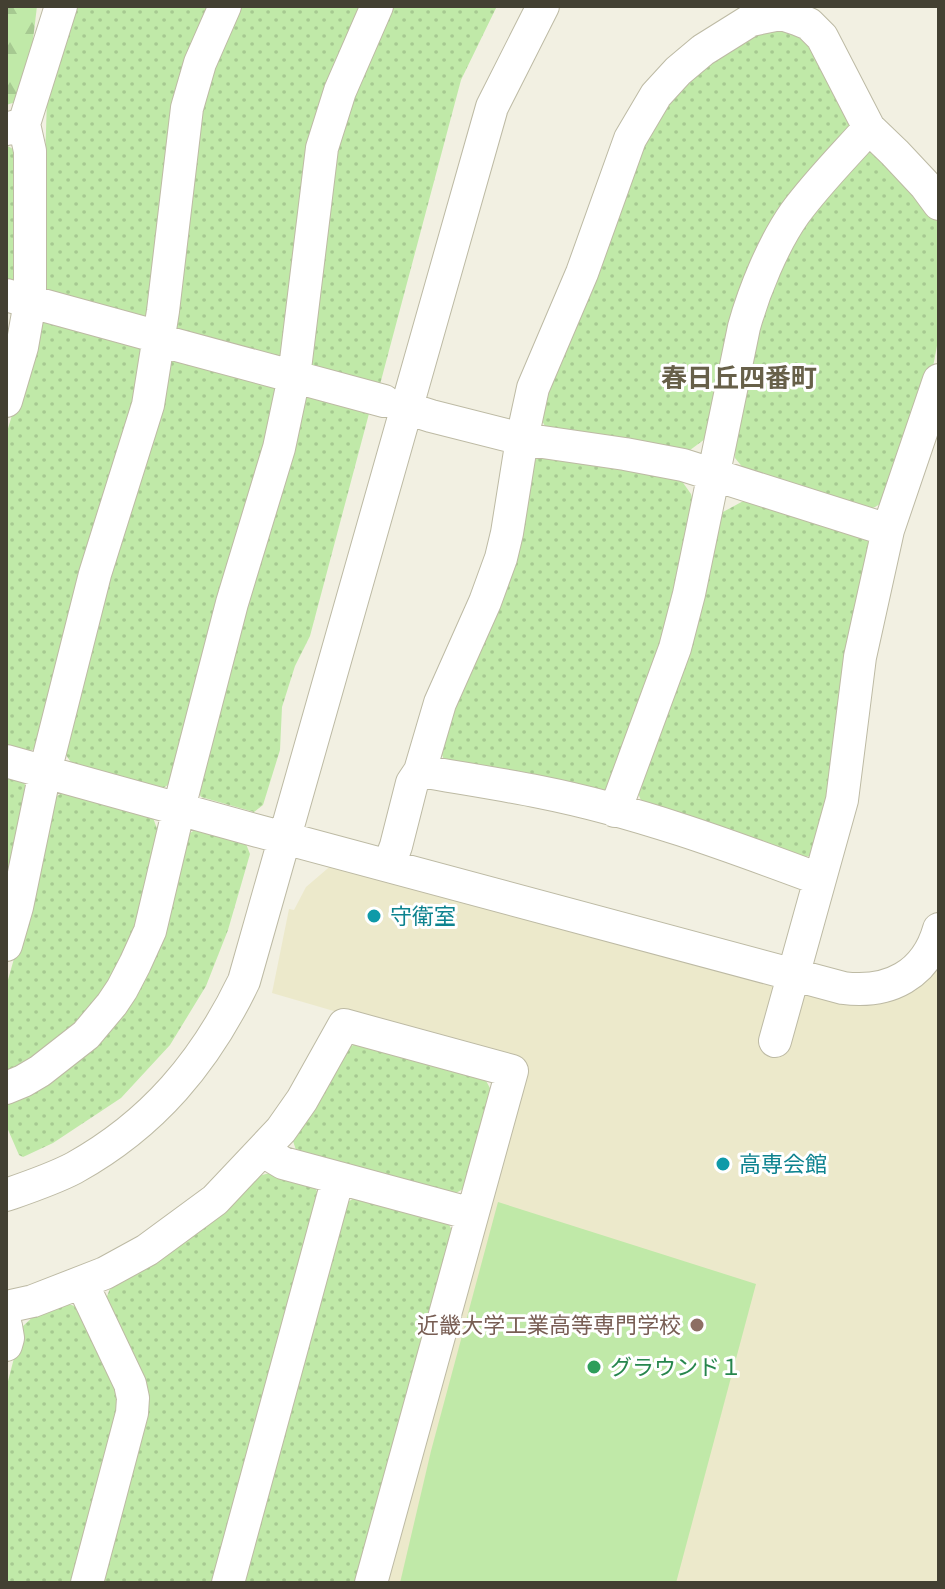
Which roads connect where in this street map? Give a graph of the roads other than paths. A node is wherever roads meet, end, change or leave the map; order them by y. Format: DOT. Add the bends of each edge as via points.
graph roads {
  1 [pos="61,6"];
  2 [pos="225,6"];
  3 [pos="377,6"];
  4 [pos="543,6"];
  5 [pos="15,126"];
  6 [pos="869,128"];
  7 [pos="939,204"];
  8 [pos="18,299"];
  9 [pos="159,339"];
  10 [pos="294,377"];
  11 [pos="939,380"];
  12 [pos="6,401"];
  13 [pos="395,405"];
  14 [pos="522,439"];
  15 [pos="713,473"];
  16 [pos="888,530"];
  17 [pos="6,761"];
  18 [pos="420,771"];
  19 [pos="45,772"];
  20 [pos="179,808"];
  21 [pos="615,811"];
  22 [pos="284,837"];
  23 [pos="389,865"];
  24 [pos="819,879"];
  25 [pos="939,929"];
  26 [pos="6,945"];
  27 [pos="794,975"];
  28 [pos="775,1041"];
  29 [pos="6,1088"];
  30 [pos="263,1151"];
  31 [pos="338,1178"];
  32 [pos="6,1195"];
  33 [pos="472,1214"];
  34 [pos="82,1283"];
  35 [pos="6,1307"];
  36 [pos="6,1326"];
  37 [pos="6,1345"];
  38 [pos="87,1583"];
  39 [pos="228,1583"];
  40 [pos="371,1583"];
  1 -- 5 [label="street"];
  2 -- 9 [label="street" via="187,108"];
  3 -- 10 [label="street" via="322,148"];
  4 -- 13 [label="street" via="492,107"];
  5 -- 8 [label="street" via="30,151"];
  6 -- 7 [label="street"];
  6 -- 14 [label="street" via="822,37 809,24 785,15 751,20 678,71 656,95 630,139 533,388"];
  6 -- 15 [label="street" via="794,214 770,258 749,307"];
  8 -- 9 [label="street"];
  8 -- 12 [label="street" via="22,347"];
  9 -- 10 [label="street"];
  9 -- 19 [label="street" via="148,405 95,574"];
  10 -- 13 [label="street"];
  10 -- 20 [label="street"];
  11 -- 16 [label="street"];
  13 -- 14 [label="street"];
  13 -- 22 [label="street"];
  14 -- 15 [label="street"];
  14 -- 18 [label="street" via="501,558 440,703"];
  15 -- 16 [label="street"];
  15 -- 21 [label="street" via="675,648"];
  16 -- 24 [label="street" via="860,657 842,800"];
  17 -- 19 [label="street"];
  18 -- 21 [label="street"];
  18 -- 23 [label="street"];
  19 -- 20 [label="street"];
  19 -- 26 [label="street"];
  20 -- 22 [label="street"];
  20 -- 29 [label="street" via="150,931 122,989 78,1042 48,1066"];
  21 -- 24 [label="street"];
  22 -- 23 [label="street"];
  22 -- 32 [label="street" via="244,981 195,1065 149,1115 100,1152"];
  23 -- 27 [label="street"];
  24 -- 27 [label="street"];
  25 -- 27 [label="street" via="925,959 904,977 877,989 843,988"];
  27 -- 28 [label="street"];
  30 -- 31 [label="street" via="283,1163"];
  30 -- 33 [label="street" via="302,1100 344,1025 512,1071"];
  30 -- 34 [label="street" via="185,1223 147,1250"];
  31 -- 33 [label="street"];
  31 -- 39 [label="street"];
  33 -- 40 [label="street"];
  34 -- 35 [label="street"];
  34 -- 38 [label="street" via="133,1398"];
  36 -- 37 [label="street"];
}
